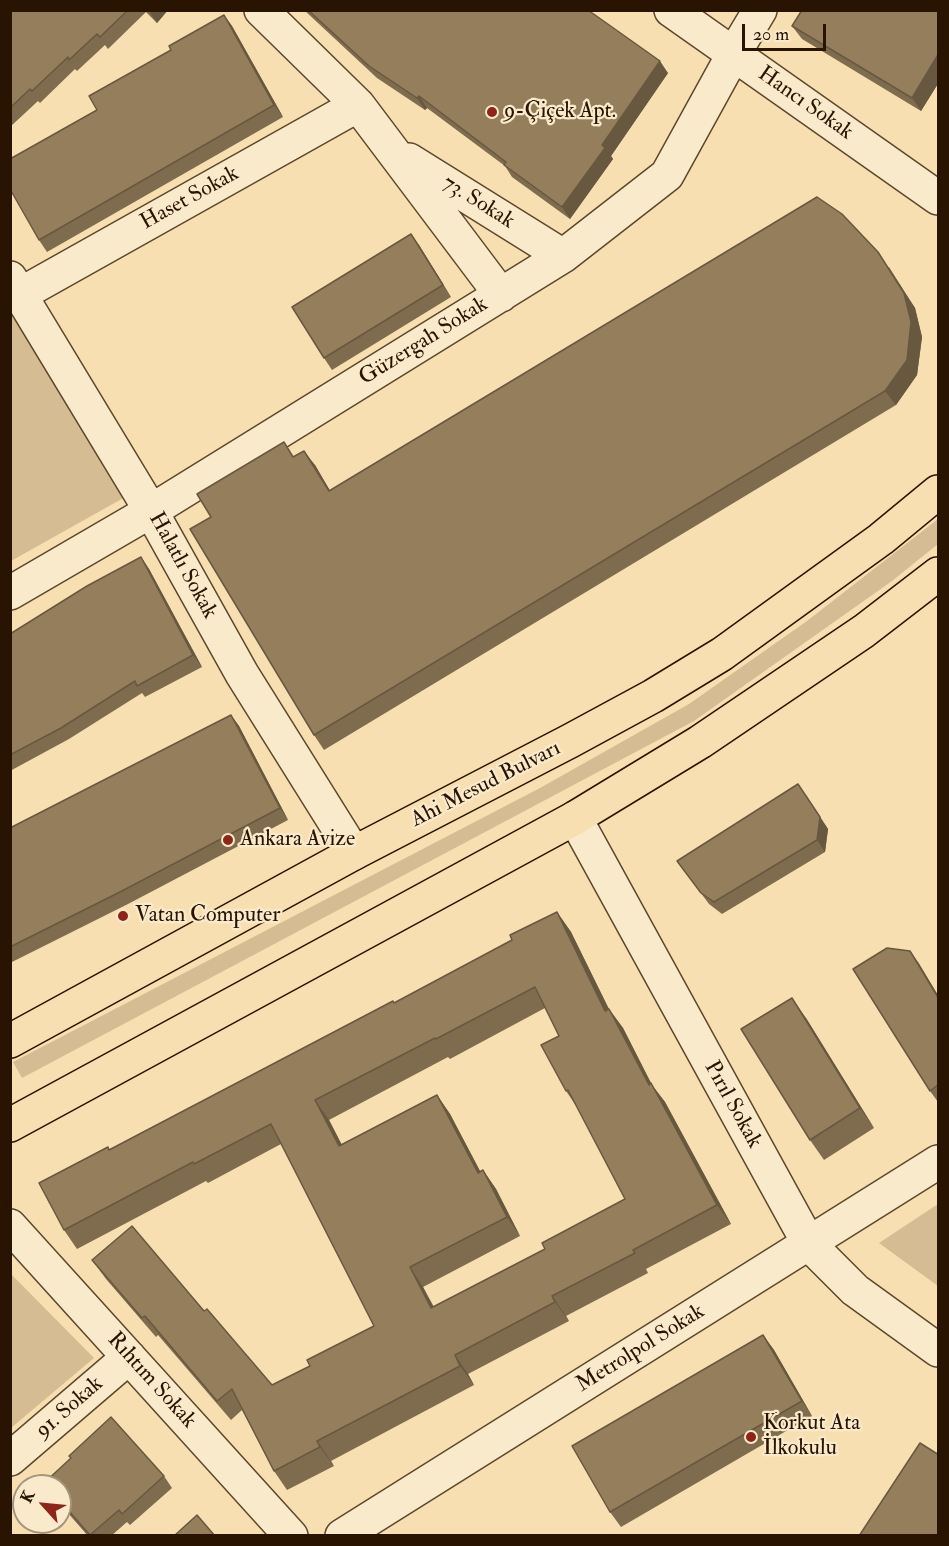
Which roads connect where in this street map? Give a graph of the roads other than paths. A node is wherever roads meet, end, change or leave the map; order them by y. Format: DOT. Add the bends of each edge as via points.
graph roads {
  1 [pos="261,10"];
  2 [pos="671,10"];
  3 [pos="760,10"];
  4 [pos="733,55"];
  5 [pos="358,105"];
  6 [pos="392,149"];
  7 [pos="939,198"];
  8 [pos="563,256"];
  9 [pos="16,286"];
  10 [pos="501,295"];
  11 [pos="939,492"];
  12 [pos="151,511"];
  13 [pos="939,574"];
  14 [pos="10,593"];
  15 [pos="575,818"];
  16 [pos="354,853"];
  17 [pos="11,1041"];
  18 [pos="10,1125"];
  19 [pos="939,1162"];
  20 [pos="10,1226"];
  21 [pos="809,1244"];
  22 [pos="939,1350"];
  23 [pos="129,1357"];
  24 [pos="10,1459"];
  25 [pos="291,1536"];
  26 [pos="342,1536"];
  1 -- 5 [label="street, 73. Sokak"];
  2 -- 4 [label="street, Hancı Sokak"];
  3 -- 4 [label="street, Güzergah Sokak"];
  4 -- 7 [label="street, Hancı Sokak"];
  4 -- 8 [label="street, Güzergah Sokak" via="666,175"];
  5 -- 6 [label="street, 73. Sokak"];
  5 -- 9 [label="street, Haset Sokak"];
  6 -- 8 [label="street, 73. Sokak"];
  6 -- 10 [label="street, 73. Sokak"];
  8 -- 10 [label="street, Güzergah Sokak"];
  9 -- 12 [label="street, Halatlı Sokak"];
  10 -- 12 [label="street, Güzergah Sokak"];
  11 -- 16 [label="main road, Ahi Mesud Bulvarı" via="722,654 570,741"];
  12 -- 14 [label="street, Güzergah Sokak"];
  12 -- 16 [label="street, Halatlı Sokak" via="242,674"];
  13 -- 15 [label="main road" via="864,631 700,742"];
  15 -- 18 [label="main road"];
  15 -- 21 [label="street, Pırıl Sokak"];
  16 -- 17 [label="main road, Ahi Mesud Bulvarı"];
  19 -- 21 [label="street, Metrolpol Sokak"];
  20 -- 23 [label="street, Rıhtım Sokak"];
  21 -- 22 [label="street, Pırıl Sokak" via="855,1290"];
  21 -- 26 [label="street, Metrolpol Sokak"];
  23 -- 24 [label="street, 91. Sokak"];
  23 -- 25 [label="street, Rıhtım Sokak"];
}
